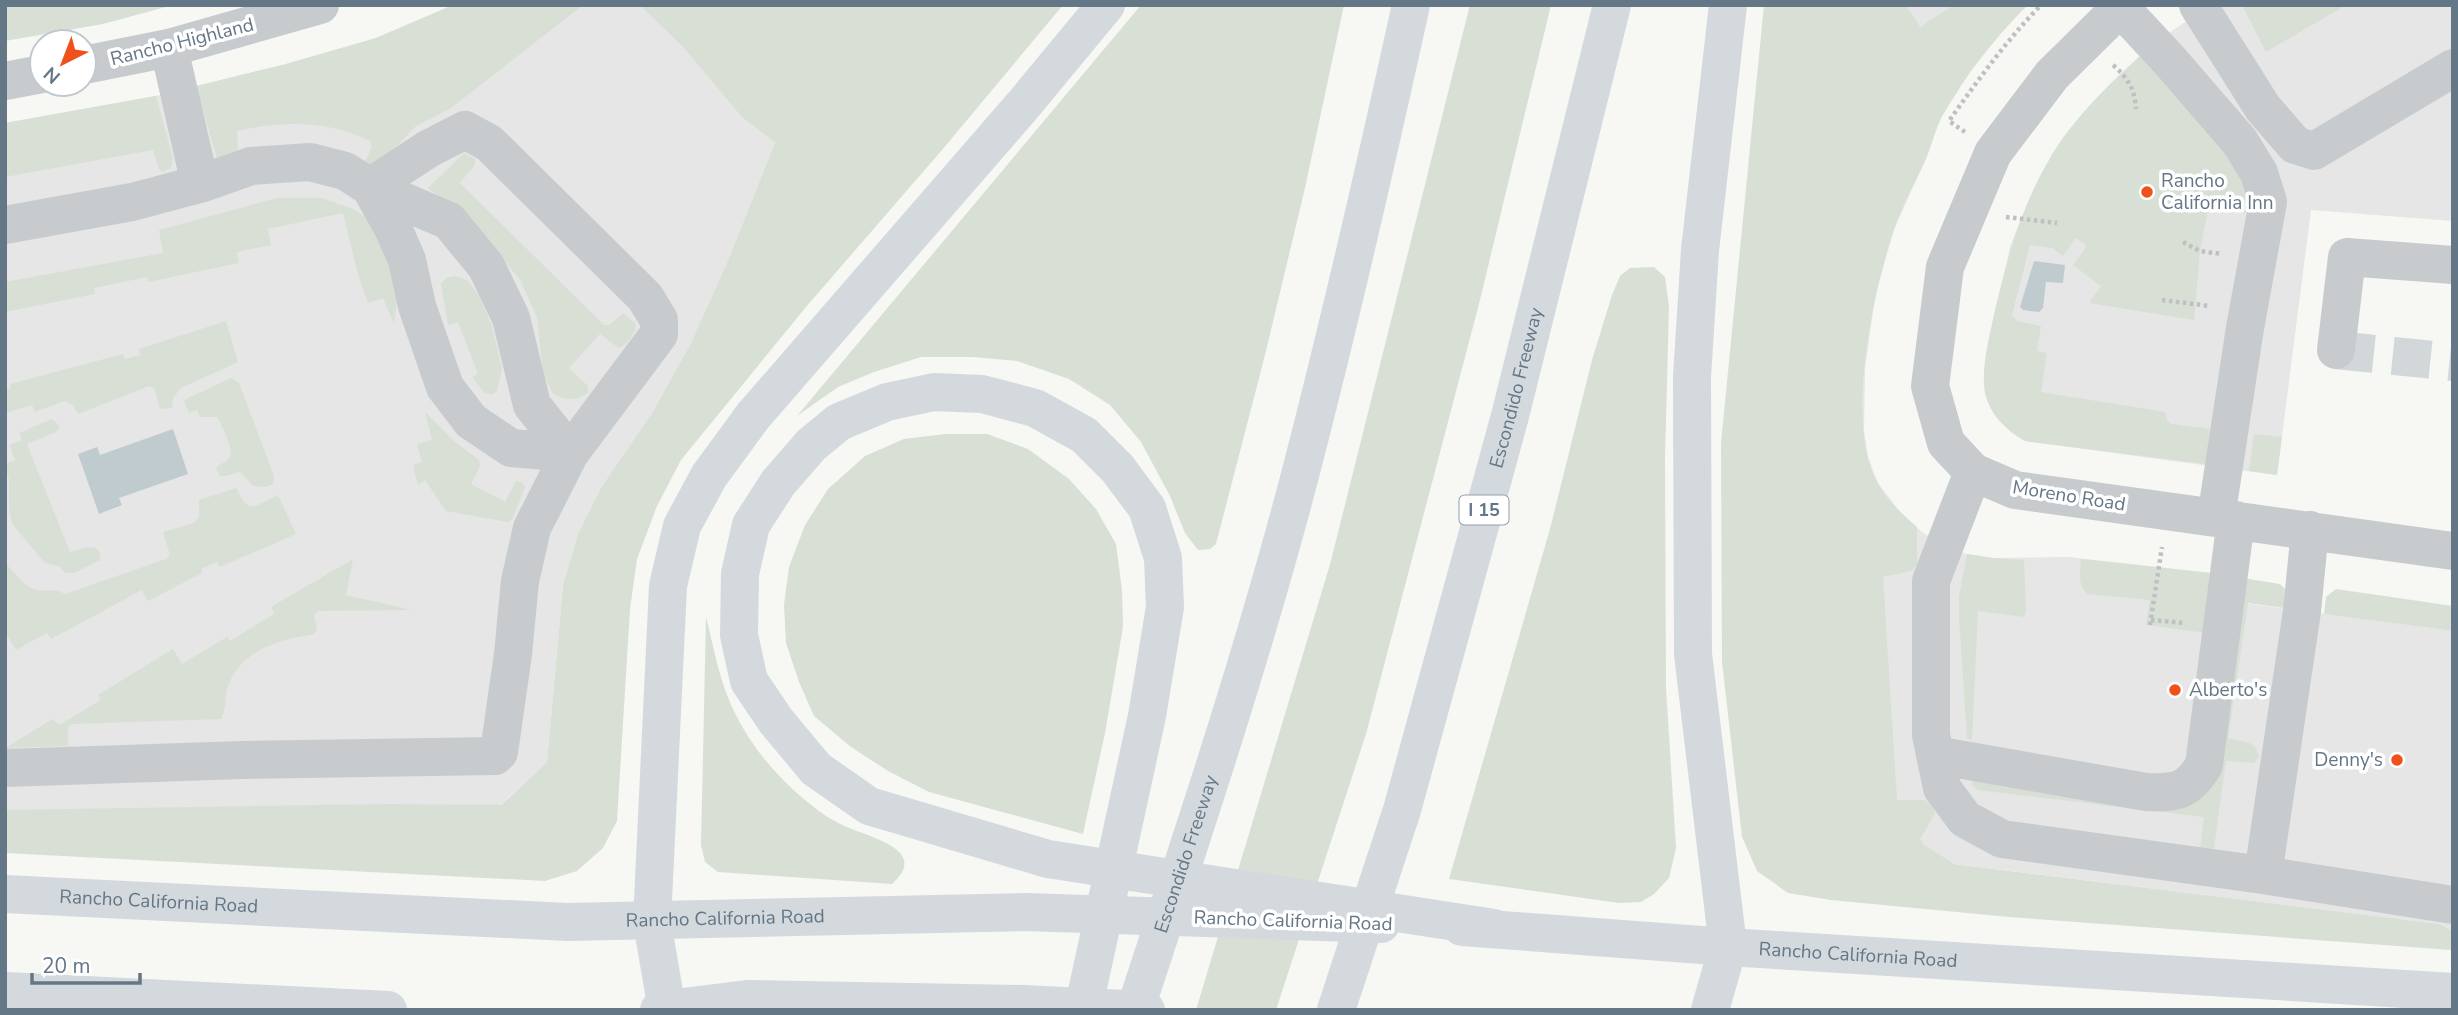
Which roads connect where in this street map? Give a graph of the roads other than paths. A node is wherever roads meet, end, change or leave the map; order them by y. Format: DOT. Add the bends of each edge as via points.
graph roads {
  1 [pos="320,5"];
  2 [pos="1106,5"];
  3 [pos="1411,5"];
  4 [pos="1612,5"];
  5 [pos="1728,5"];
  6 [pos="2198,5"];
  7 [pos="2120,6"];
  8 [pos="169,48"];
  9 [pos="98,62"];
  10 [pos="2453,68"];
  11 [pos="28,77"];
  12 [pos="5,81"];
  13 [pos="200,184"];
  14 [pos="370,187"];
  15 [pos="5,225"];
  16 [pos="2453,265"];
  17 [pos="2336,351"];
  18 [pos="570,453"];
  19 [pos="1973,472"];
  20 [pos="2226,519"];
  21 [pos="2310,530"];
  22 [pos="2453,551"];
  23 [pos="1935,755"];
  24 [pos="5,768"];
  25 [pos="2263,875"];
  26 [pos="5,894"];
  27 [pos="2453,905"];
  28 [pos="652,922"];
  29 [pos="1494,928"];
  30 [pos="1728,947"];
  31 [pos="5,991"];
  32 [pos="2453,992"];
  33 [pos="664,1009"];
  34 [pos="388,1010"];
  35 [pos="1083,1010"];
  36 [pos="1135,1010"];
  37 [pos="1146,1010"];
  38 [pos="1336,1010"];
  39 [pos="1710,1010"];
  1 -- 8 [label="street, Rancho Highland"];
  2 -- 28 [label="main road" via="753,416 709,476 682,526 668,586"];
  3 -- 36 [label="main road, Escondido Freeway" via="1369,198 1298,481 1213,773"];
  4 -- 38 [label="main road, Escondido Freeway / I 15" via="1510,416 1409,784"];
  5 -- 30 [label="main road" via="1700,250 1692,377 1693,654"];
  6 -- 10 [label="street" via="2263,108 2295,145 2315,151"];
  7 -- 19 [label="street, Moreno Road" via="2052,75 1993,153 1945,267 1930,386 1946,443"];
  7 -- 20 [label="street" via="2240,142 2259,173 2268,202 2249,312"];
  8 -- 9 [label="street, Rancho Highland"];
  8 -- 13 [label="street"];
  11 -- 12 [label="street"];
  13 -- 14 [label="street" via="251,166 310,162 345,171"];
  13 -- 15 [label="street" via="132,202"];
  14 -- 18 [label="street" via="449,221 486,266 511,318 532,405"];
  14 -- 18 [label="street" via="407,260 425,334 445,387 471,421 510,448"];
  14 -- 18 [label="street" via="465,130 489,143 645,297 659,320 660,334"];
  16 -- 17 [label="street" via="2347,257"];
  18 -- 24 [label="street" via="532,528 495,756"];
  19 -- 20 [label="street, Moreno Road" via="2015,490"];
  19 -- 23 [label="street" via="1931,580 1931,735"];
  20 -- 21 [label="street, Moreno Road"];
  20 -- 23 [label="street" via="2204,765 2194,782 2173,793 2159,792"];
  21 -- 22 [label="street, Moreno Road"];
  21 -- 25 [label="street"];
  23 -- 25 [label="street" via="1942,788 1965,819 2002,839"];
  25 -- 27 [label="street"];
  26 -- 28 [label="main road, Rancho California Road" via="567,922"];
  28 -- 29 [label="main road, Rancho California Road" via="1026,912"];
  28 -- 33 [label="main road"];
  29 -- 30 [label="main road, Rancho California Road"];
  29 -- 35 [label="main road" via="1048,859 869,806 816,769 749,681 739,635 740,574 751,525 778,483 811,445 839,422 887,402 934,392 982,394 1035,408 1084,435 1118,469 1147,508 1163,558 1165,607 1147,716"];
  30 -- 32 [label="main road, Rancho California Road"];
  30 -- 39 [label="main road"];
  31 -- 34 [label="main road"];
  33 -- 37 [label="main road" via="747,999"];
}
